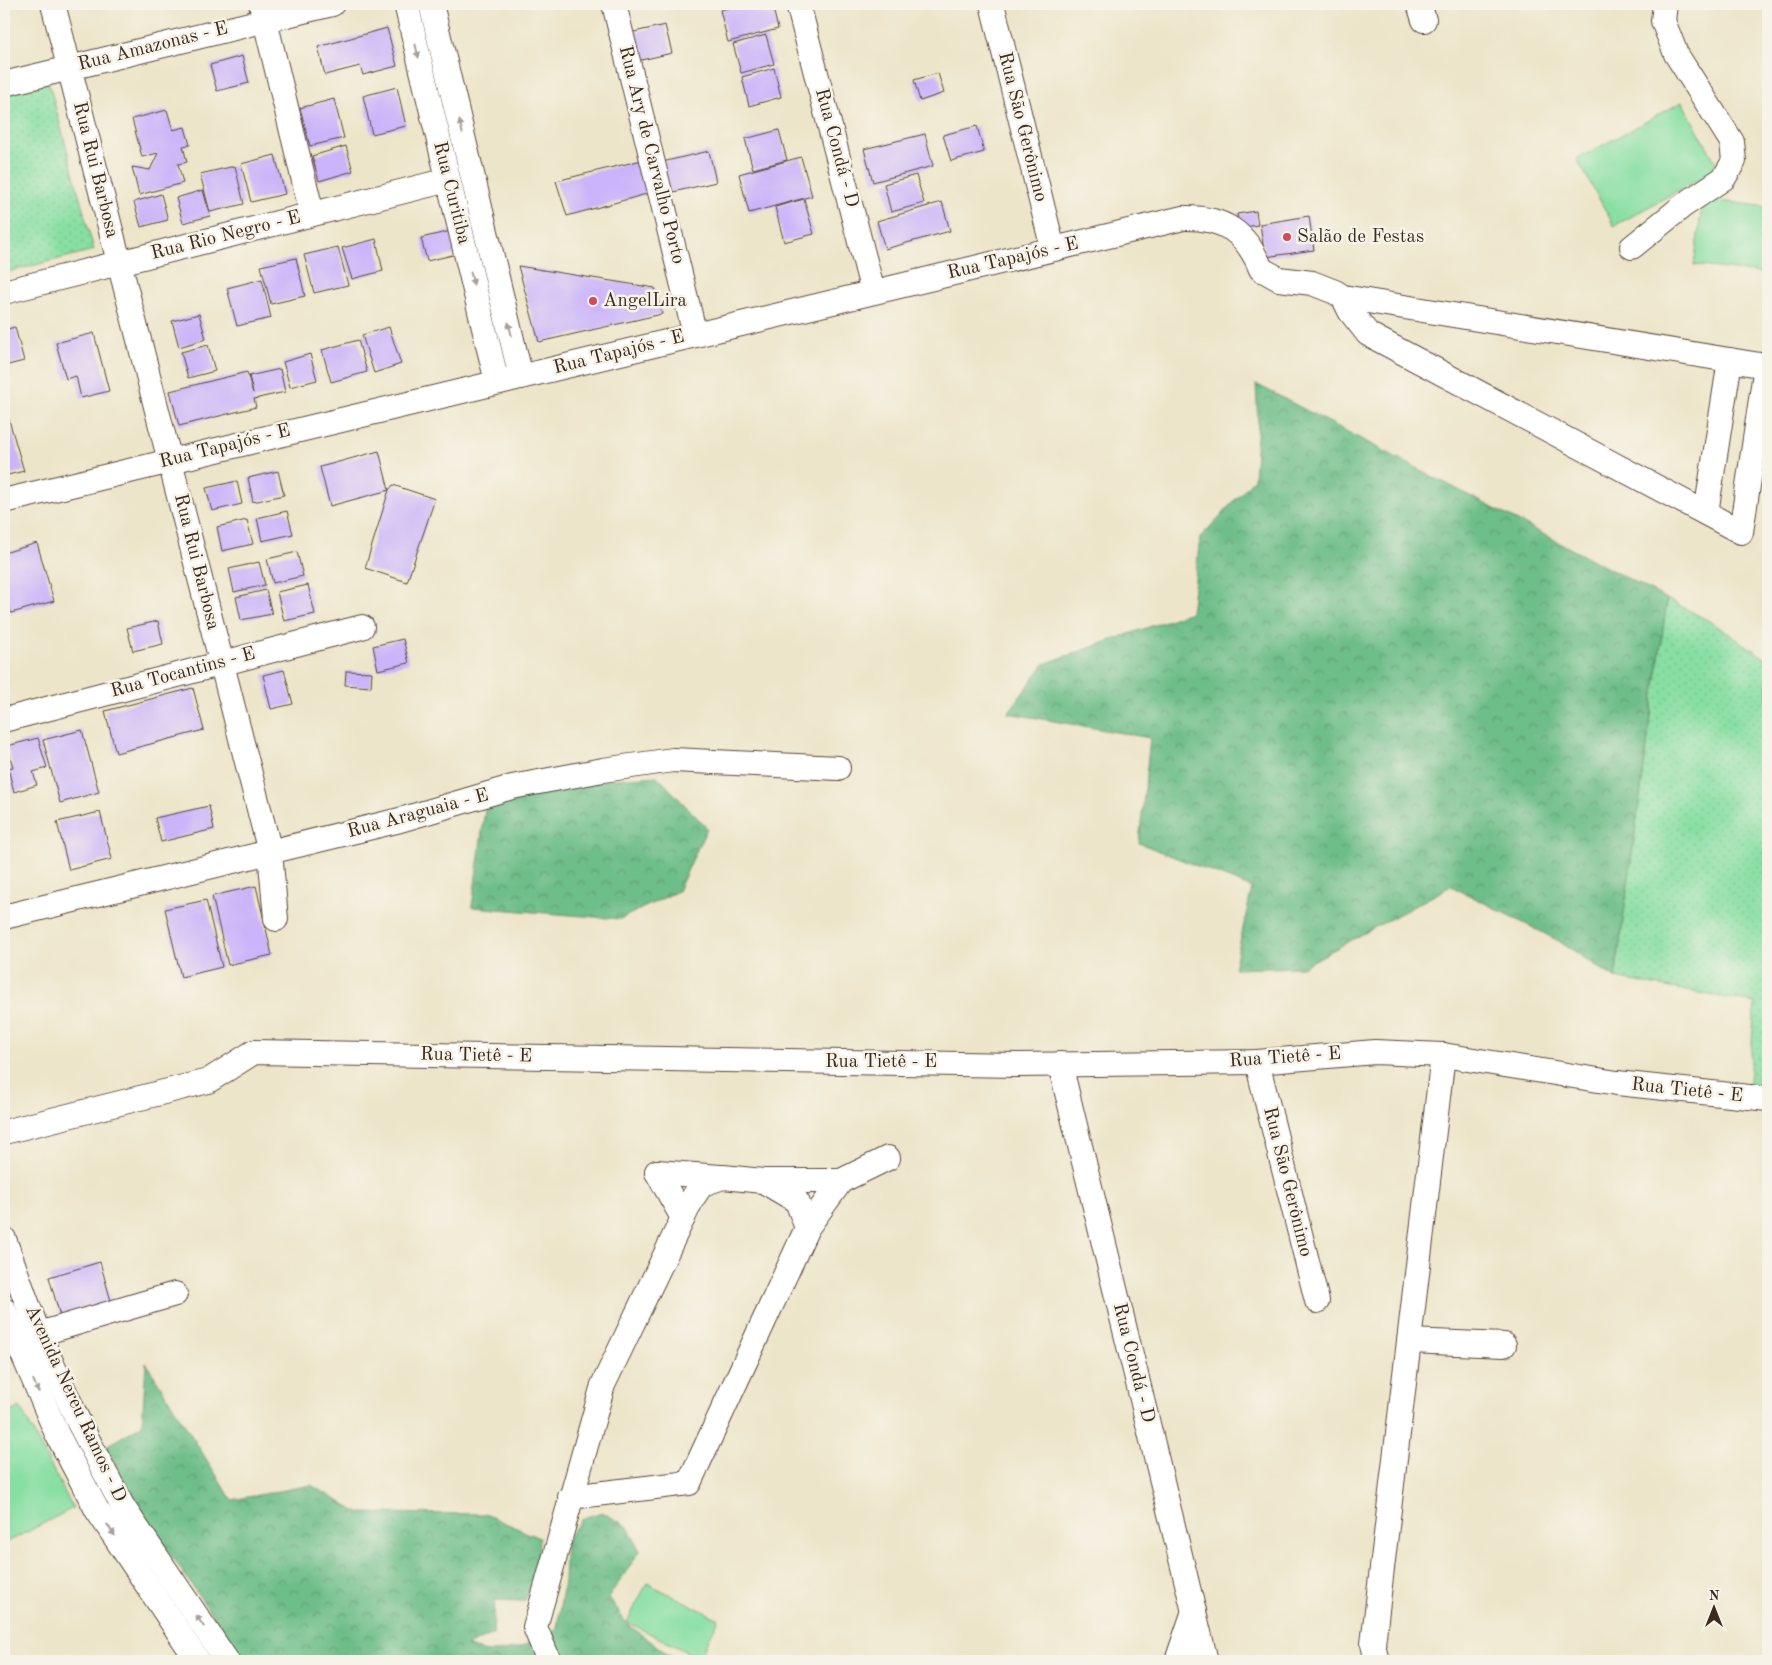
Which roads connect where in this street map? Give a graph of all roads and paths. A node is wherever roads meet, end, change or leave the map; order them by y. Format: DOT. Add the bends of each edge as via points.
graph roads {
  1 [pos="53,4"];
  2 [pos="332,4"];
  3 [pos="406,4"];
  4 [pos="432,4"];
  5 [pos="614,4"];
  6 [pos="798,4"];
  7 [pos="992,4"];
  8 [pos="1665,4"];
  9 [pos="263,12"];
  10 [pos="69,68"];
  11 [pos="4,84"];
  12 [pos="448,180"];
  13 [pos="312,214"];
  14 [pos="1632,247"];
  15 [pos="1053,249"];
  16 [pos="119,263"];
  17 [pos="4,292"];
  18 [pos="873,292"];
  19 [pos="1342,297"];
  20 [pos="695,335"];
  21 [pos="1730,360"];
  22 [pos="521,377"];
  23 [pos="497,382"];
  24 [pos="170,461"];
  25 [pos="4,501"];
  26 [pos="1706,513"];
  27 [pos="362,627"];
  28 [pos="221,663"];
  29 [pos="4,720"];
  30 [pos="838,768"];
  31 [pos="270,852"];
  32 [pos="4,917"];
  33 [pos="276,919"];
  34 [pos="1443,1055"];
  35 [pos="1257,1062"];
  36 [pos="1060,1064"];
  37 [pos="1768,1100"];
  38 [pos="4,1132"];
  39 [pos="888,1158"];
  40 [pos="723,1177"];
  41 [pos="763,1181"];
  42 [pos="841,1181"];
  43 [pos="683,1218"];
  44 [pos="807,1228"];
  45 [pos="4,1239"];
  46 [pos="175,1294"];
  47 [pos="1317,1301"];
  48 [pos="4,1310"];
  49 [pos="27,1337"];
  50 [pos="1409,1341"];
  51 [pos="1504,1345"];
  52 [pos="570,1497"];
  53 [pos="1194,1611"];
  54 [pos="198,1661"];
  55 [pos="227,1661"];
  56 [pos="549,1661"];
  57 [pos="1177,1661"];
  58 [pos="1206,1661"];
  59 [pos="1378,1661"];
  1 -- 10 [label="street, Rua Rui Barbosa"];
  2 -- 9 [label="street, Rua Amazonas - E"];
  3 -- 12 [label="street, Rua Curitiba, one-way"];
  22 -- 4 [label="street, Rua Curitiba, one-way"];
  5 -- 20 [label="street, Rua Ary de Carvalho Porto"];
  6 -- 18 [label="street, Rua Condá - D"];
  7 -- 15 [label="street, Rua São Gerônimo"];
  8 -- 14 [label="street" via="1663,21 1676,54 1732,142 1734,161 1724,178"];
  9 -- 10 [label="street, Rua Amazonas - E"];
  9 -- 13 [label="street"];
  10 -- 11 [label="street, Rua Amazonas - E"];
  10 -- 16 [label="street, Rua Rui Barbosa"];
  12 -- 13 [label="street, Rua Rio Negro - E"];
  12 -- 23 [label="street, Rua Curitiba, one-way"];
  13 -- 16 [label="street, Rua Rio Negro - E"];
  15 -- 18 [label="street, Rua Tapajós - E"];
  15 -- 19 [label="street, Rua Tapajós - E" via="1183,218 1207,219 1234,229 1253,249 1262,269 1279,279 1312,283"];
  16 -- 17 [label="street, Rua Rio Negro - E"];
  16 -- 24 [label="street, Rua Rui Barbosa"];
  18 -- 20 [label="street, Rua Tapajós - E"];
  19 -- 21 [label="street"];
  19 -- 26 [label="street" via="1368,334"];
  20 -- 22 [label="street, Rua Tapajós - E"];
  21 -- 26 [label="street"];
  21 -- 26 [label="street" via="1766,366 1741,532"];
  22 -- 23 [label="street, Rua Tapajós - E"];
  23 -- 24 [label="street, Rua Tapajós - E"];
  24 -- 25 [label="street, Rua Tapajós - E"];
  24 -- 28 [label="street, Rua Rui Barbosa"];
  27 -- 28 [label="street, Rua Tocantins - E"];
  28 -- 29 [label="street, Rua Tocantins - E"];
  28 -- 31 [label="street, Rua Rui Barbosa"];
  30 -- 31 [label="street, Rua Araguaia - E" via="673,760 603,770 512,788"];
  31 -- 32 [label="street, Rua Araguaia - E"];
  31 -- 33 [label="street, Rua Rui Barbosa"];
  34 -- 35 [label="street, Rua Tietê - E" via="1375,1052"];
  34 -- 37 [label="street, Rua Tietê - E" via="1617,1083"];
  34 -- 50 [label="street"];
  35 -- 36 [label="street, Rua Tietê - E"];
  35 -- 47 [label="street, Rua São Gerônimo"];
  36 -- 38 [label="street, Rua Tietê - E" via="254,1052 208,1081"];
  36 -- 53 [label="street, Rua Condá - D"];
  39 -- 42 [label="street"];
  40 -- 41 [label="street"];
  40 -- 43 [label="street" via="702,1184"];
  40 -- 43 [label="street" via="657,1172"];
  41 -- 42 [label="street"];
  41 -- 44 [label="street" via="797,1201"];
  42 -- 44 [label="street"];
  43 -- 52 [label="street" via="603,1385"];
  44 -- 52 [label="street" via="689,1483"];
  45 -- 49 [label="street, Avenida Nereu Ramos - D"];
  46 -- 49 [label="street"];
  48 -- 49 [label="street, Avenida Nereu Ramos - D"];
  49 -- 54 [label="street, Avenida Nereu Ramos - D, one-way" via="57,1434 97,1510"];
  55 -- 49 [label="street, Avenida Nereu Ramos - D, one-way" via="123,1507 80,1423"];
  50 -- 51 [label="street"];
  50 -- 59 [label="street" via="1373,1644"];
  52 -- 56 [label="street" via="535,1627"];
  53 -- 57 [label="street"];
  53 -- 58 [label="street, Rua Condá - D"];
}
